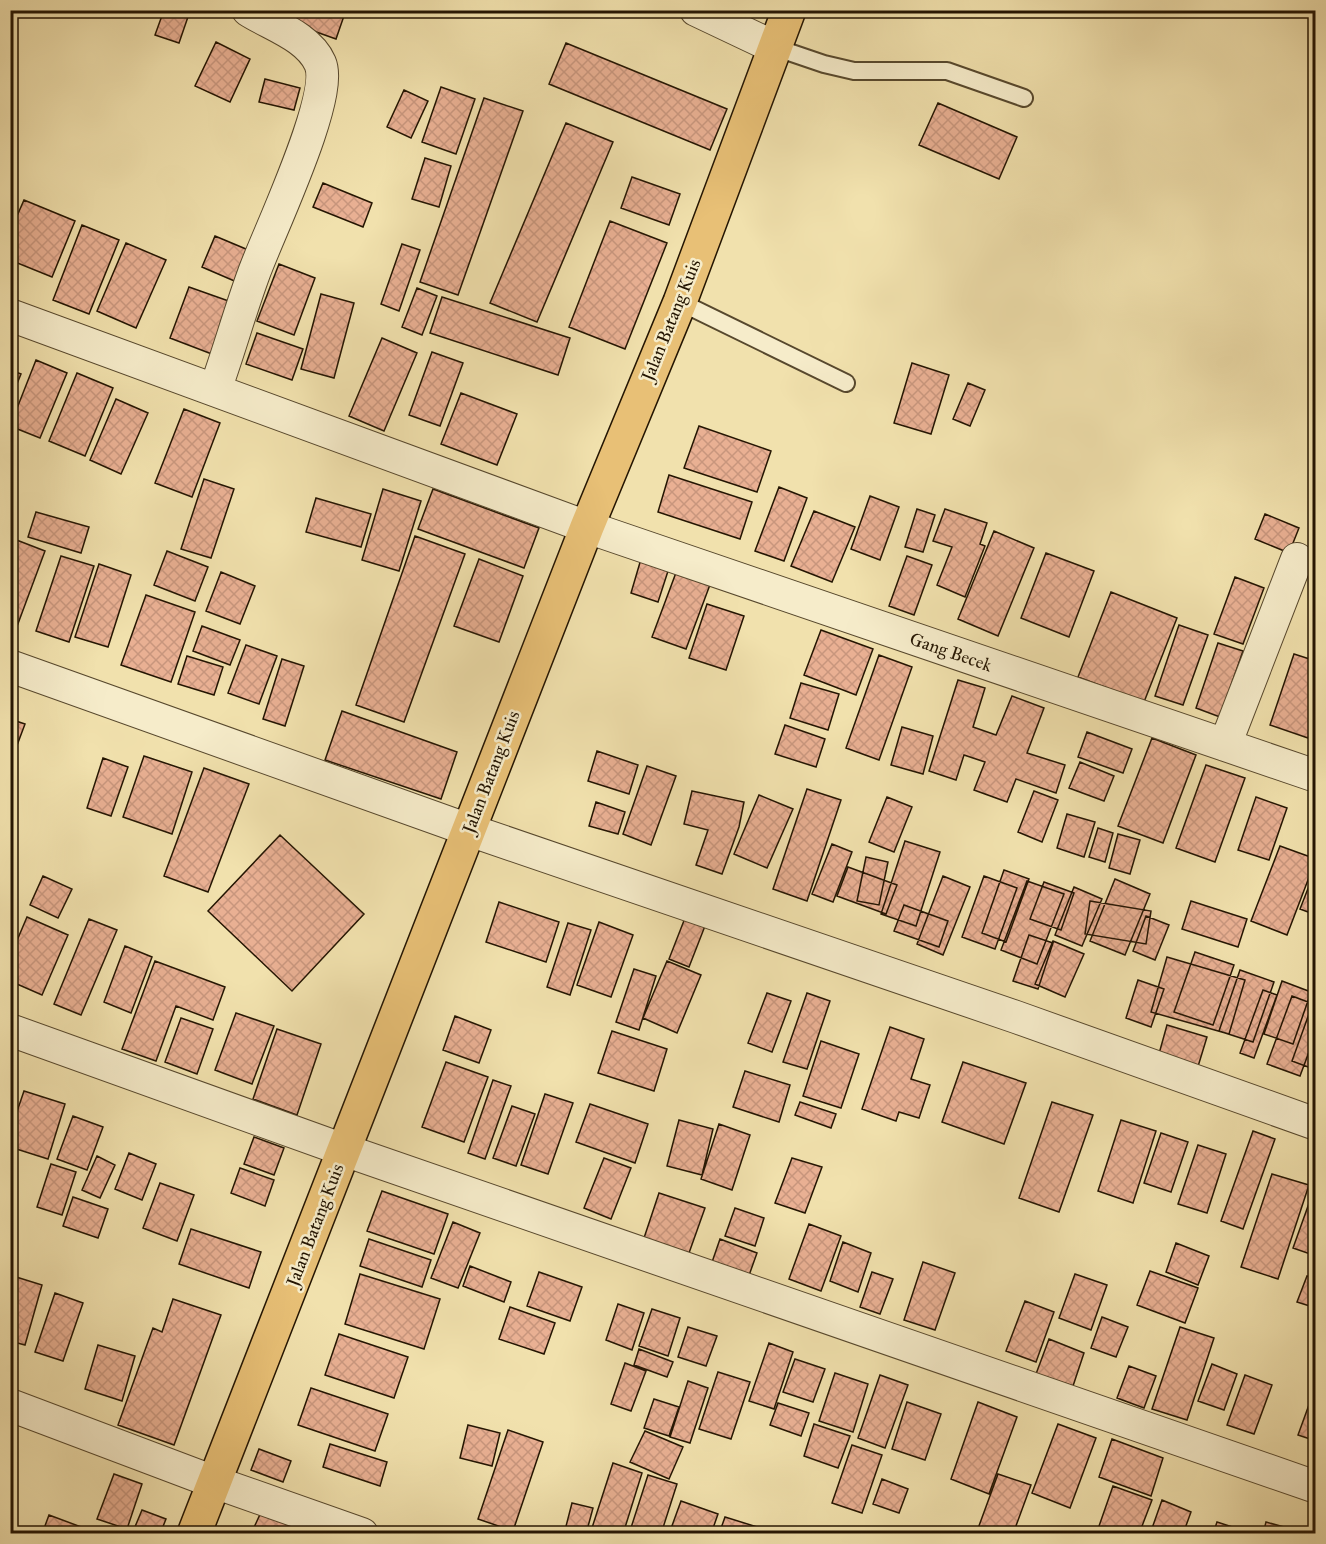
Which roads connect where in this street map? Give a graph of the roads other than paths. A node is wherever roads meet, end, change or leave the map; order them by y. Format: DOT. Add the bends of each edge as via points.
graph roads {
  1 [pos="248,10"];
  2 [pos="696,10"];
  3 [pos="789,10"];
  4 [pos="774,47"];
  5 [pos="1024,98"];
  6 [pos="680,302"];
  7 [pos="10,315"];
  8 [pos="846,383"];
  9 [pos="215,390"];
  10 [pos="587,527"];
  11 [pos="1297,559"];
  12 [pos="10,666"];
  13 [pos="1225,745"];
  14 [pos="1316,776"];
  15 [pos="469,830"];
  16 [pos="10,1030"];
  17 [pos="1316,1124"];
  18 [pos="344,1150"];
  19 [pos="10,1405"];
  20 [pos="214,1482"];
  21 [pos="1316,1487"];
  22 [pos="194,1533"];
  23 [pos="362,1533"];
  1 -- 9 [label="street" via="307,45 321,65 322,77 314,121 254,272"];
  2 -- 4 [label="street"];
  3 -- 4 [label="main road, Jalan Batang Kuis"];
  4 -- 5 [label="lane" via="854,71 947,71"];
  4 -- 6 [label="main road, Jalan Batang Kuis"];
  6 -- 8 [label="lane"];
  6 -- 10 [label="main road, Jalan Batang Kuis"];
  7 -- 9 [label="street, Gang Becek"];
  9 -- 10 [label="street, Gang Becek"];
  10 -- 13 [label="street, Gang Becek"];
  10 -- 15 [label="main road, Jalan Batang Kuis"];
  11 -- 13 [label="street"];
  12 -- 15 [label="street"];
  13 -- 14 [label="street, Gang Becek"];
  15 -- 17 [label="street"];
  15 -- 18 [label="main road, Jalan Batang Kuis"];
  16 -- 18 [label="street"];
  18 -- 20 [label="main road, Jalan Batang Kuis"];
  18 -- 21 [label="street"];
  19 -- 20 [label="street"];
  20 -- 22 [label="main road, Jalan Batang Kuis"];
  20 -- 23 [label="street"];
}
